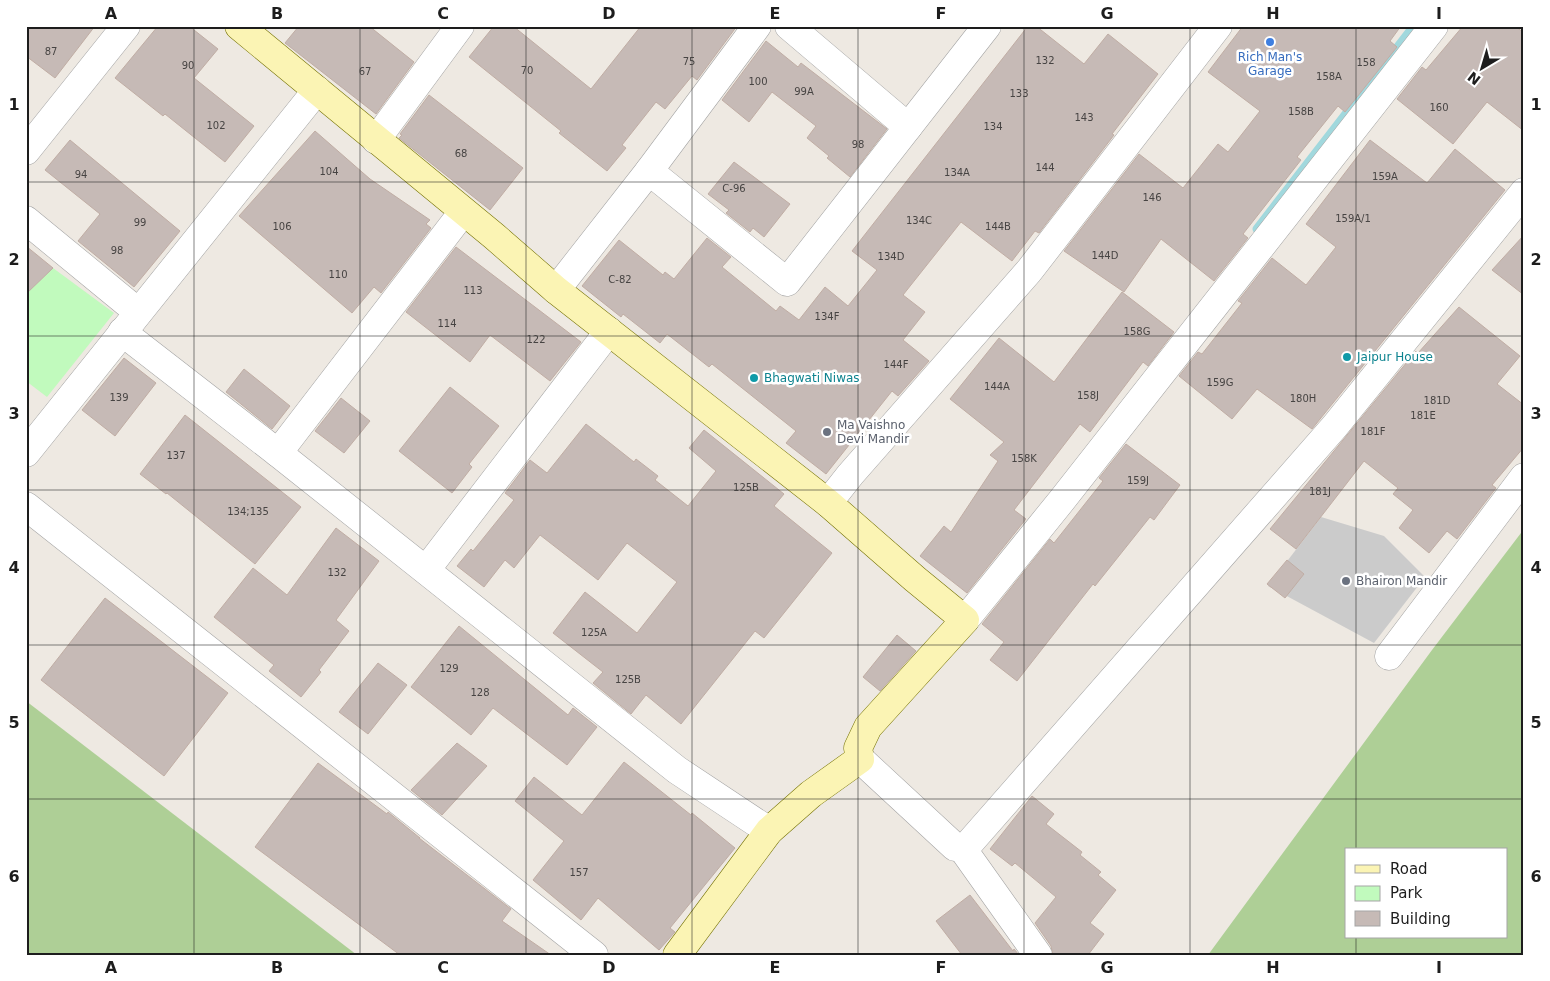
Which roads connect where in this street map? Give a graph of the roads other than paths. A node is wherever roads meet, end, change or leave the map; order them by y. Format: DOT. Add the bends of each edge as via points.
graph roads {
  1 [pos="126,26"];
  2 [pos="239,26"];
  3 [pos="460,26"];
  4 [pos="757,26"];
  5 [pos="789,26"];
  6 [pos="988,26"];
  7 [pos="1218,26"];
  8 [pos="1434,26"];
  9 [pos="317,90"];
  10 [pos="908,127"];
  11 [pos="376,140"];
  12 [pos="26,151"];
  13 [pos="649,171"];
  14 [pos="1524,192"];
  15 [pos="464,212"];
  16 [pos="26,220"];
  17 [pos="556,290"];
  18 [pos="130,322"];
  19 [pos="609,331"];
  20 [pos="26,452"];
  21 [pos="278,453"];
  22 [pos="1524,477"];
  23 [pos="828,502"];
  24 [pos="26,506"];
  25 [pos="426,570"];
  26 [pos="965,620"];
  27 [pos="1389,656"];
  28 [pos="860,759"];
  29 [pos="769,831"];
  30 [pos="962,848"];
  31 [pos="594,955"];
  32 [pos="677,955"];
  33 [pos="1038,955"];
  1 -- 12 [label="street"];
  2 -- 9 [label="street"];
  3 -- 11 [label="street"];
  4 -- 13 [label="street"];
  5 -- 10 [label="street"];
  6 -- 10 [label="street"];
  7 -- 23 [label="street" via="1029,271"];
  8 -- 26 [label="street"];
  9 -- 11 [label="street"];
  9 -- 18 [label="street"];
  10 -- 13 [label="street" via="787,282"];
  11 -- 15 [label="street"];
  13 -- 17 [label="street"];
  14 -- 30 [label="street" via="1335,426 970,843"];
  15 -- 17 [label="street"];
  15 -- 21 [label="street"];
  16 -- 18 [label="street"];
  17 -- 19 [label="street"];
  18 -- 20 [label="street"];
  18 -- 21 [label="street"];
  19 -- 23 [label="street"];
  19 -- 25 [label="street"];
  21 -- 25 [label="street"];
  22 -- 27 [label="street"];
  23 -- 26 [label="street"];
  24 -- 31 [label="street"];
  25 -- 29 [label="street" via="677,770"];
  26 -- 28 [label="street" via="868,727 858,748"];
  28 -- 29 [label="street"];
  28 -- 30 [label="street" via="955,848"];
  29 -- 32 [label="street"];
  30 -- 33 [label="street"];
}
